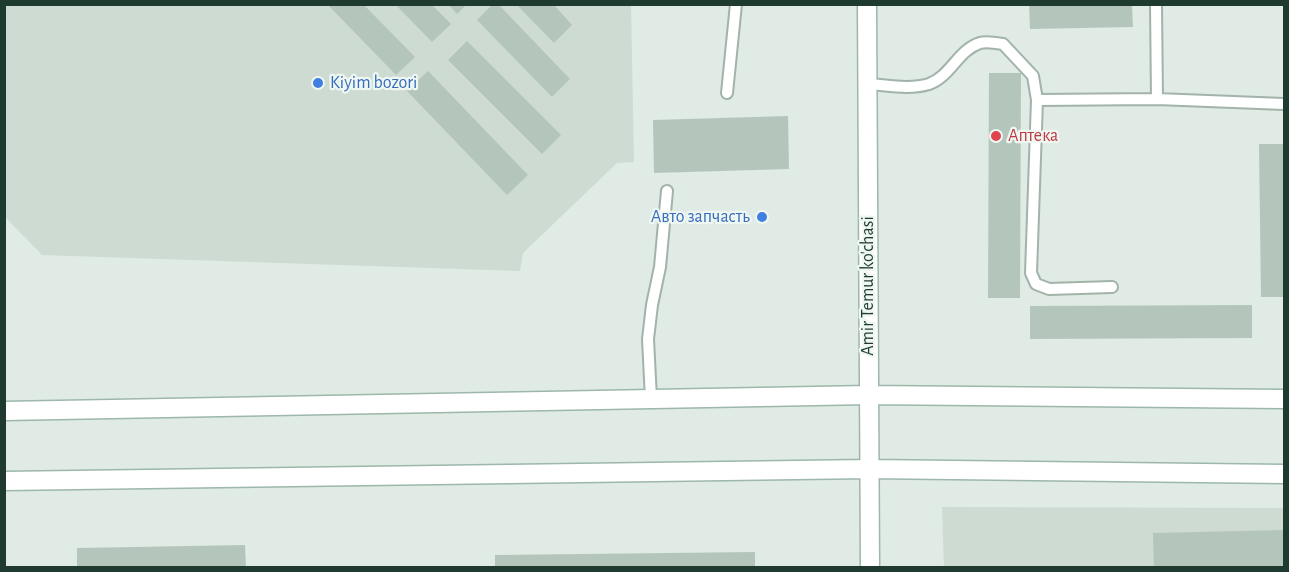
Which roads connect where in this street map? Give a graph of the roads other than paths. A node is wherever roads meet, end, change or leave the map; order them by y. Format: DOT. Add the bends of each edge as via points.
graph roads {
  1 [pos="736,4"];
  2 [pos="867,4"];
  3 [pos="1156,4"];
  4 [pos="867,84"];
  5 [pos="728,93"];
  6 [pos="1157,99"];
  7 [pos="1037,100"];
  8 [pos="1284,104"];
  9 [pos="667,191"];
  10 [pos="1112,287"];
  11 [pos="869,395"];
  12 [pos="651,399"];
  13 [pos="1284,399"];
  14 [pos="4,411"];
  15 [pos="869,469"];
  16 [pos="1284,474"];
  17 [pos="4,481"];
  18 [pos="870,567"];
  1 -- 5 [label="lane"];
  2 -- 4 [label="street, Amir Temur ko'chasi"];
  3 -- 6 [label="lane"];
  4 -- 7 [label="lane" via="930,84 980,43 1004,44 1033,76"];
  4 -- 11 [label="street, Amir Temur ko'chasi"];
  6 -- 7 [label="lane"];
  6 -- 8 [label="lane"];
  7 -- 10 [label="lane" via="1031,273 1036,284 1050,289"];
  9 -- 12 [label="lane" via="648,339"];
  11 -- 12 [label="street"];
  11 -- 13 [label="street"];
  11 -- 15 [label="street, Amir Temur ko'chasi"];
  12 -- 14 [label="street"];
  15 -- 16 [label="street"];
  15 -- 17 [label="street"];
  15 -- 18 [label="street, Amir Temur ko'chasi"];
}
